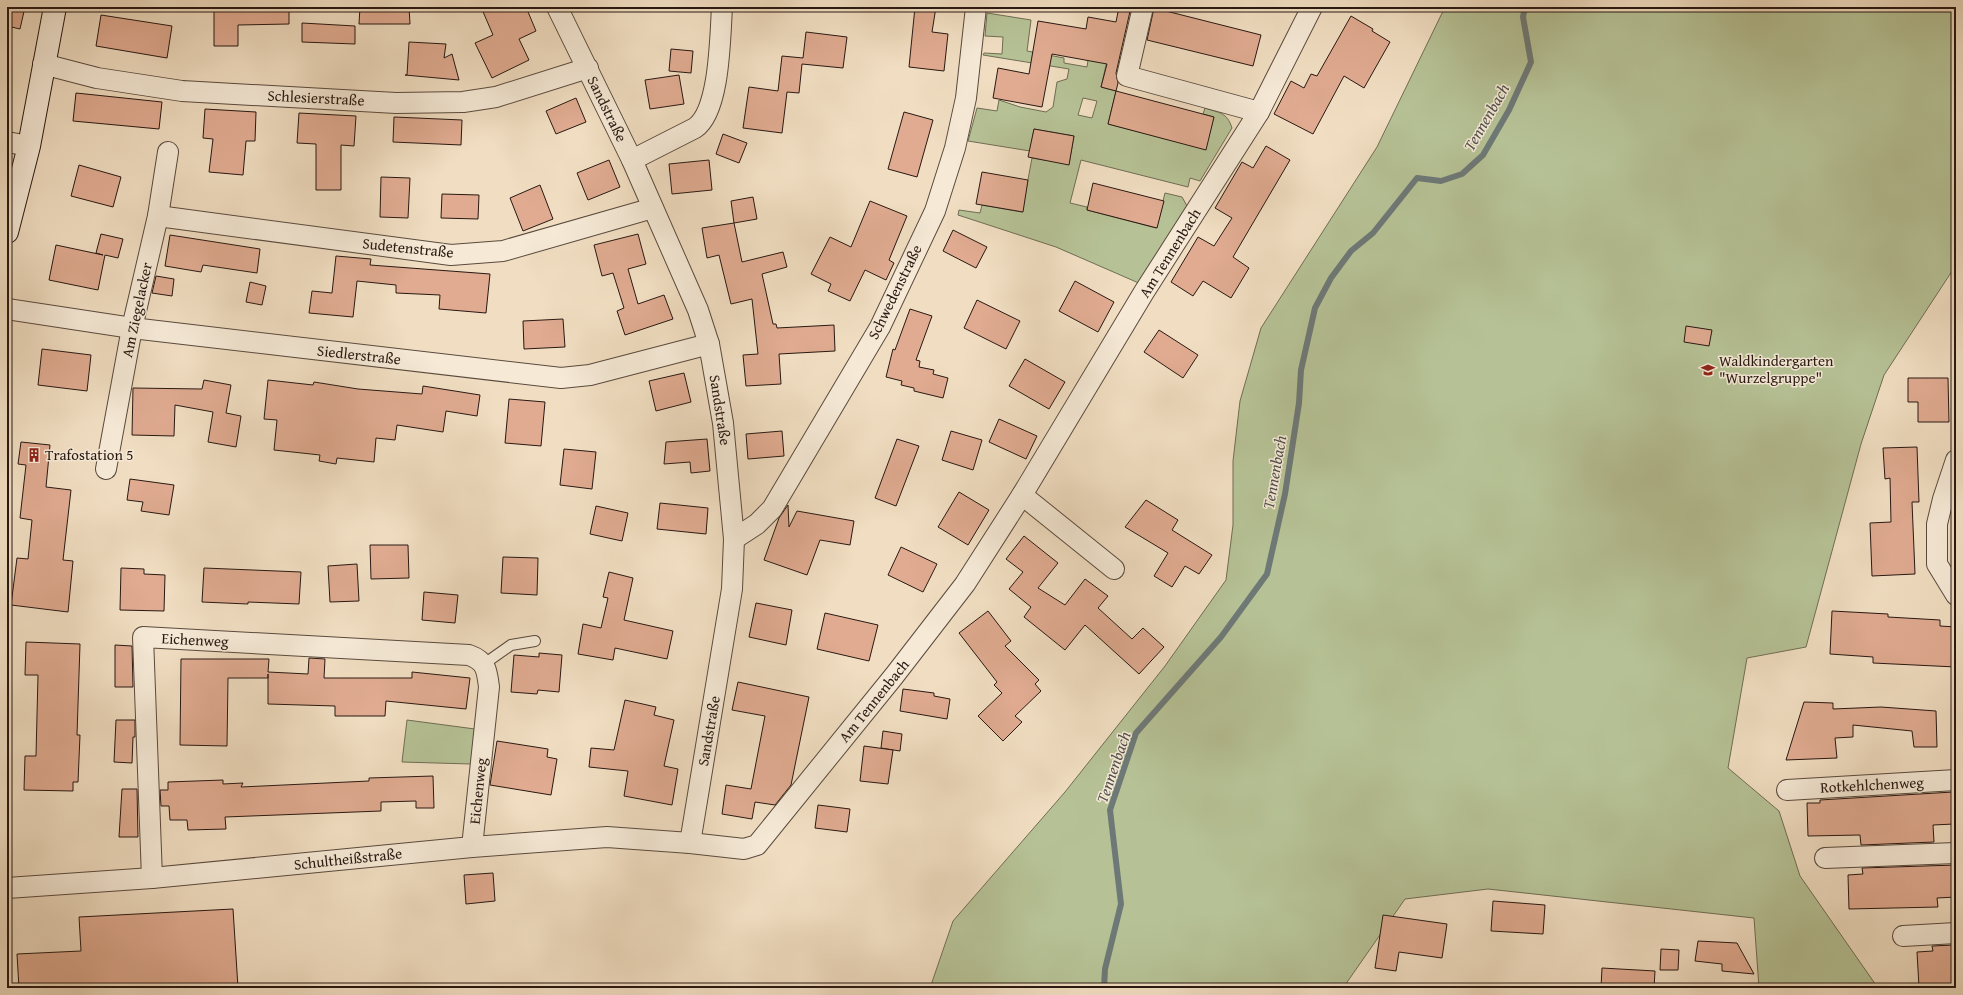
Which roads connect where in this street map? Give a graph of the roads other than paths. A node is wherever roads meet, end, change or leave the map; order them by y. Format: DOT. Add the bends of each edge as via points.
graph roads {
  1 [pos="55,7"];
  2 [pos="557,7"];
  3 [pos="722,7"];
  4 [pos="976,7"];
  5 [pos="1144,7"];
  6 [pos="1312,7"];
  7 [pos="43,64"];
  8 [pos="588,68"];
  9 [pos="1258,112"];
  10 [pos="7,142"];
  11 [pos="29,146"];
  12 [pos="168,152"];
  13 [pos="632,160"];
  14 [pos="653,208"];
  15 [pos="158,216"];
  16 [pos="7,232"];
  17 [pos="7,309"];
  18 [pos="132,328"];
  19 [pos="709,344"];
  20 [pos="1956,460"];
  21 [pos="106,469"];
  22 [pos="1022,495"];
  23 [pos="734,538"];
  24 [pos="1114,569"];
  25 [pos="1956,595"];
  26 [pos="534,641"];
  27 [pos="484,664"];
  28 [pos="1956,780"];
  29 [pos="1787,790"];
  30 [pos="690,843"];
  31 [pos="472,846"];
  32 [pos="1956,853"];
  33 [pos="1825,858"];
  34 [pos="152,878"];
  35 [pos="7,888"];
  36 [pos="1956,933"];
  37 [pos="1903,936"];
  1 -- 7 [label="street"];
  2 -- 8 [label="street, Sandstraße"];
  3 -- 13 [label="street" via="715,85 704,120 695,128"];
  4 -- 23 [label="street, Schwedenstraße" via="966,98 955,148 934,211 880,327 772,509 758,524"];
  5 -- 9 [label="street" via="1127,76"];
  6 -- 9 [label="street, Am Tennenbach"];
  7 -- 8 [label="street, Schlesierstraße" via="97,78 182,91 396,103 463,102 496,97"];
  7 -- 11 [label="street"];
  8 -- 13 [label="street, Sandstraße"];
  9 -- 22 [label="street, Am Tennenbach" via="1144,292"];
  10 -- 11 [label="street"];
  11 -- 16 [label="street"];
  12 -- 15 [label="street, Am Ziegelacker"];
  13 -- 14 [label="street, Sandstraße"];
  14 -- 15 [label="street, Sudetenstraße" via="503,251 451,255"];
  14 -- 19 [label="street, Sandstraße" via="698,310"];
  15 -- 18 [label="street, Am Ziegelacker"];
  17 -- 18 [label="street, Siedlerstraße"];
  18 -- 19 [label="street, Siedlerstraße" via="561,378 590,374"];
  18 -- 21 [label="street, Am Ziegelacker"];
  19 -- 23 [label="street, Sandstraße" via="723,423"];
  20 -- 25 [label="street" via="1937,524 1937,564"];
  22 -- 24 [label="street"];
  22 -- 30 [label="street, Am Tennenbach" via="965,584 757,845 744,849"];
  23 -- 30 [label="street, Sandstraße" via="731,597"];
  26 -- 27 [label="lane" via="511,645"];
  27 -- 31 [label="street, Eichenweg" via="489,687"];
  27 -- 34 [label="street, Eichenweg" via="480,658 469,655 143,637"];
  28 -- 29 [label="street, Rotkehlchenweg"];
  30 -- 31 [label="street, Schultheißstraße" via="607,837"];
  31 -- 34 [label="street, Schultheißstraße"];
  32 -- 33 [label="street"];
  34 -- 35 [label="street, Schultheißstraße"];
  36 -- 37 [label="street"];
}
